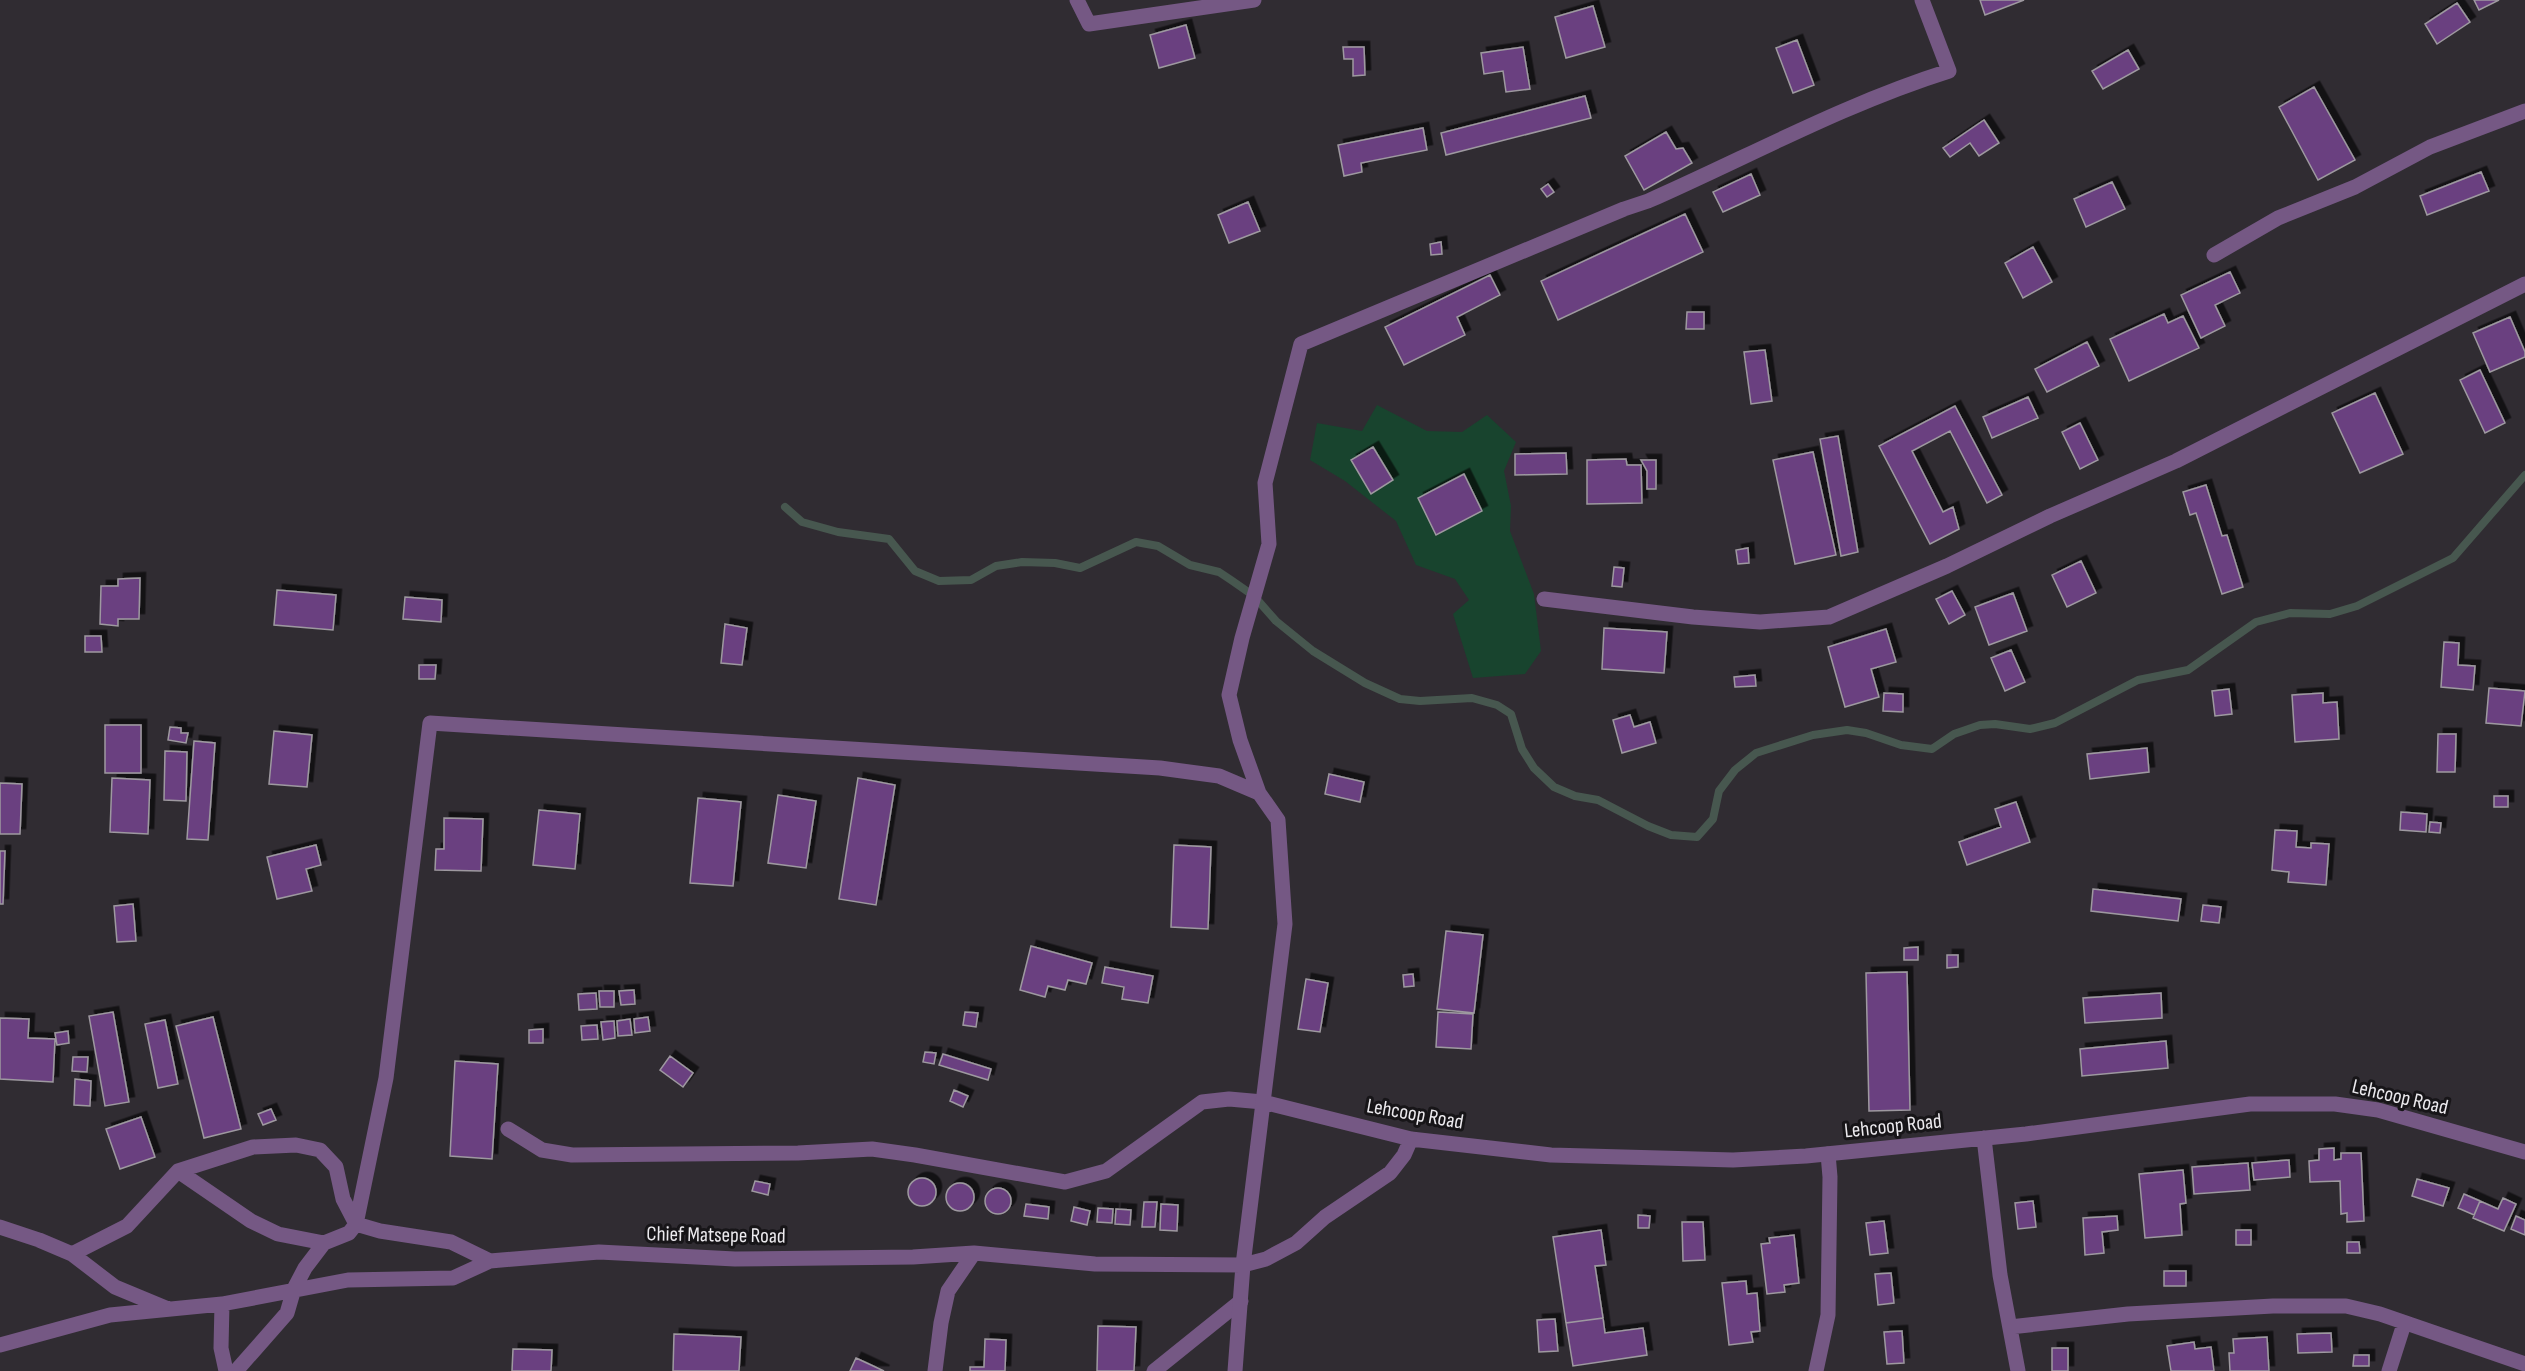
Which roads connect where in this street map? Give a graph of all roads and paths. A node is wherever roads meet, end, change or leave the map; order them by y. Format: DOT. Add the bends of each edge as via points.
graph roads {
  1 [pos="1077,0"];
  2 [pos="1254,0"];
  3 [pos="1922,0"];
  4 [pos="2525,111"];
  5 [pos="2214,255"];
  6 [pos="2525,284"];
  7 [pos="1545,599"];
  8 [pos="1259,793"];
  9 [pos="1263,1102"];
  10 [pos="508,1129"];
  11 [pos="1984,1138"];
  12 [pos="1411,1139"];
  13 [pos="2525,1152"];
  14 [pos="1828,1154"];
  15 [pos="178,1171"];
  16 [pos="356,1224"];
  17 [pos="0,1227"];
  18 [pos="324,1243"];
  19 [pos="974,1253"];
  20 [pos="72,1254"];
  21 [pos="490,1261"];
  22 [pos="1243,1264"];
  23 [pos="294,1289"];
  24 [pos="1241,1301"];
  25 [pos="222,1304"];
  26 [pos="168,1309"];
  27 [pos="2404,1324"];
  28 [pos="2010,1327"];
  29 [pos="0,1346"];
  30 [pos="2525,1364"];
  31 [pos="226,1371"];
  32 [pos="236,1371"];
  33 [pos="935,1371"];
  34 [pos="1154,1371"];
  35 [pos="1235,1371"];
  36 [pos="1816,1371"];
  37 [pos="2018,1371"];
  38 [pos="2389,1371"];
  1 -- 2 [label="street" via="1089,24"];
  3 -- 8 [label="street" via="1949,70 1899,87 1648,201 1301,344 1265,483 1269,544 1228,695"];
  4 -- 5 [label="street" via="2430,147 2355,187 2278,218"];
  6 -- 7 [label="street" via="2176,461 1828,617 1760,622"];
  8 -- 9 [label="street" via="1278,820 1285,924"];
  8 -- 16 [label="street" via="1219,776 1160,768 430,723 386,1078"];
  9 -- 10 [label="street, Lehcoop Road" via="1202,1102 1106,1171 1065,1182 872,1149 572,1155 542,1150"];
  9 -- 12 [label="street, Lehcoop Road"];
  9 -- 22 [label="street"];
  11 -- 13 [label="street, Lehcoop Road" via="2250,1104 2334,1104 2378,1110"];
  11 -- 14 [label="street, Lehcoop Road"];
  11 -- 28 [label="street"];
  12 -- 14 [label="street, Lehcoop Road" via="1551,1155 1733,1160"];
  12 -- 22 [label="street, Chief Matsepe Road" via="1390,1173 1325,1217 1296,1243 1266,1259"];
  14 -- 36 [label="street" via="1828,1315"];
  15 -- 16 [label="street" via="253,1147 296,1144 320,1150 336,1167 343,1199"];
  15 -- 18 [label="street" via="251,1221 278,1234"];
  15 -- 20 [label="street" via="127,1226"];
  16 -- 18 [label="street" via="349,1233"];
  16 -- 21 [label="street" via="451,1242"];
  17 -- 20 [label="street"];
  18 -- 23 [label="street"];
  19 -- 21 [label="street, Chief Matsepe Road" via="735,1259 599,1252"];
  19 -- 22 [label="street, Chief Matsepe Road" via="1095,1263"];
  19 -- 33 [label="street" via="948,1291"];
  20 -- 26 [label="street" via="115,1287"];
  21 -- 23 [label="street, Chief Matsepe Road" via="453,1278 348,1280"];
  22 -- 24 [label="street"];
  23 -- 25 [label="street, Chief Matsepe Road"];
  23 -- 32 [label="street" via="287,1313"];
  24 -- 34 [label="street"];
  24 -- 35 [label="street"];
  25 -- 26 [label="street, Chief Matsepe Road"];
  25 -- 31 [label="street" via="221,1348"];
  26 -- 29 [label="street, Chief Matsepe Road" via="110,1315"];
  27 -- 28 [label="street" via="2346,1306 2273,1306 2128,1314"];
  27 -- 30 [label="street"];
  27 -- 38 [label="street"];
  28 -- 37 [label="street"];
}
